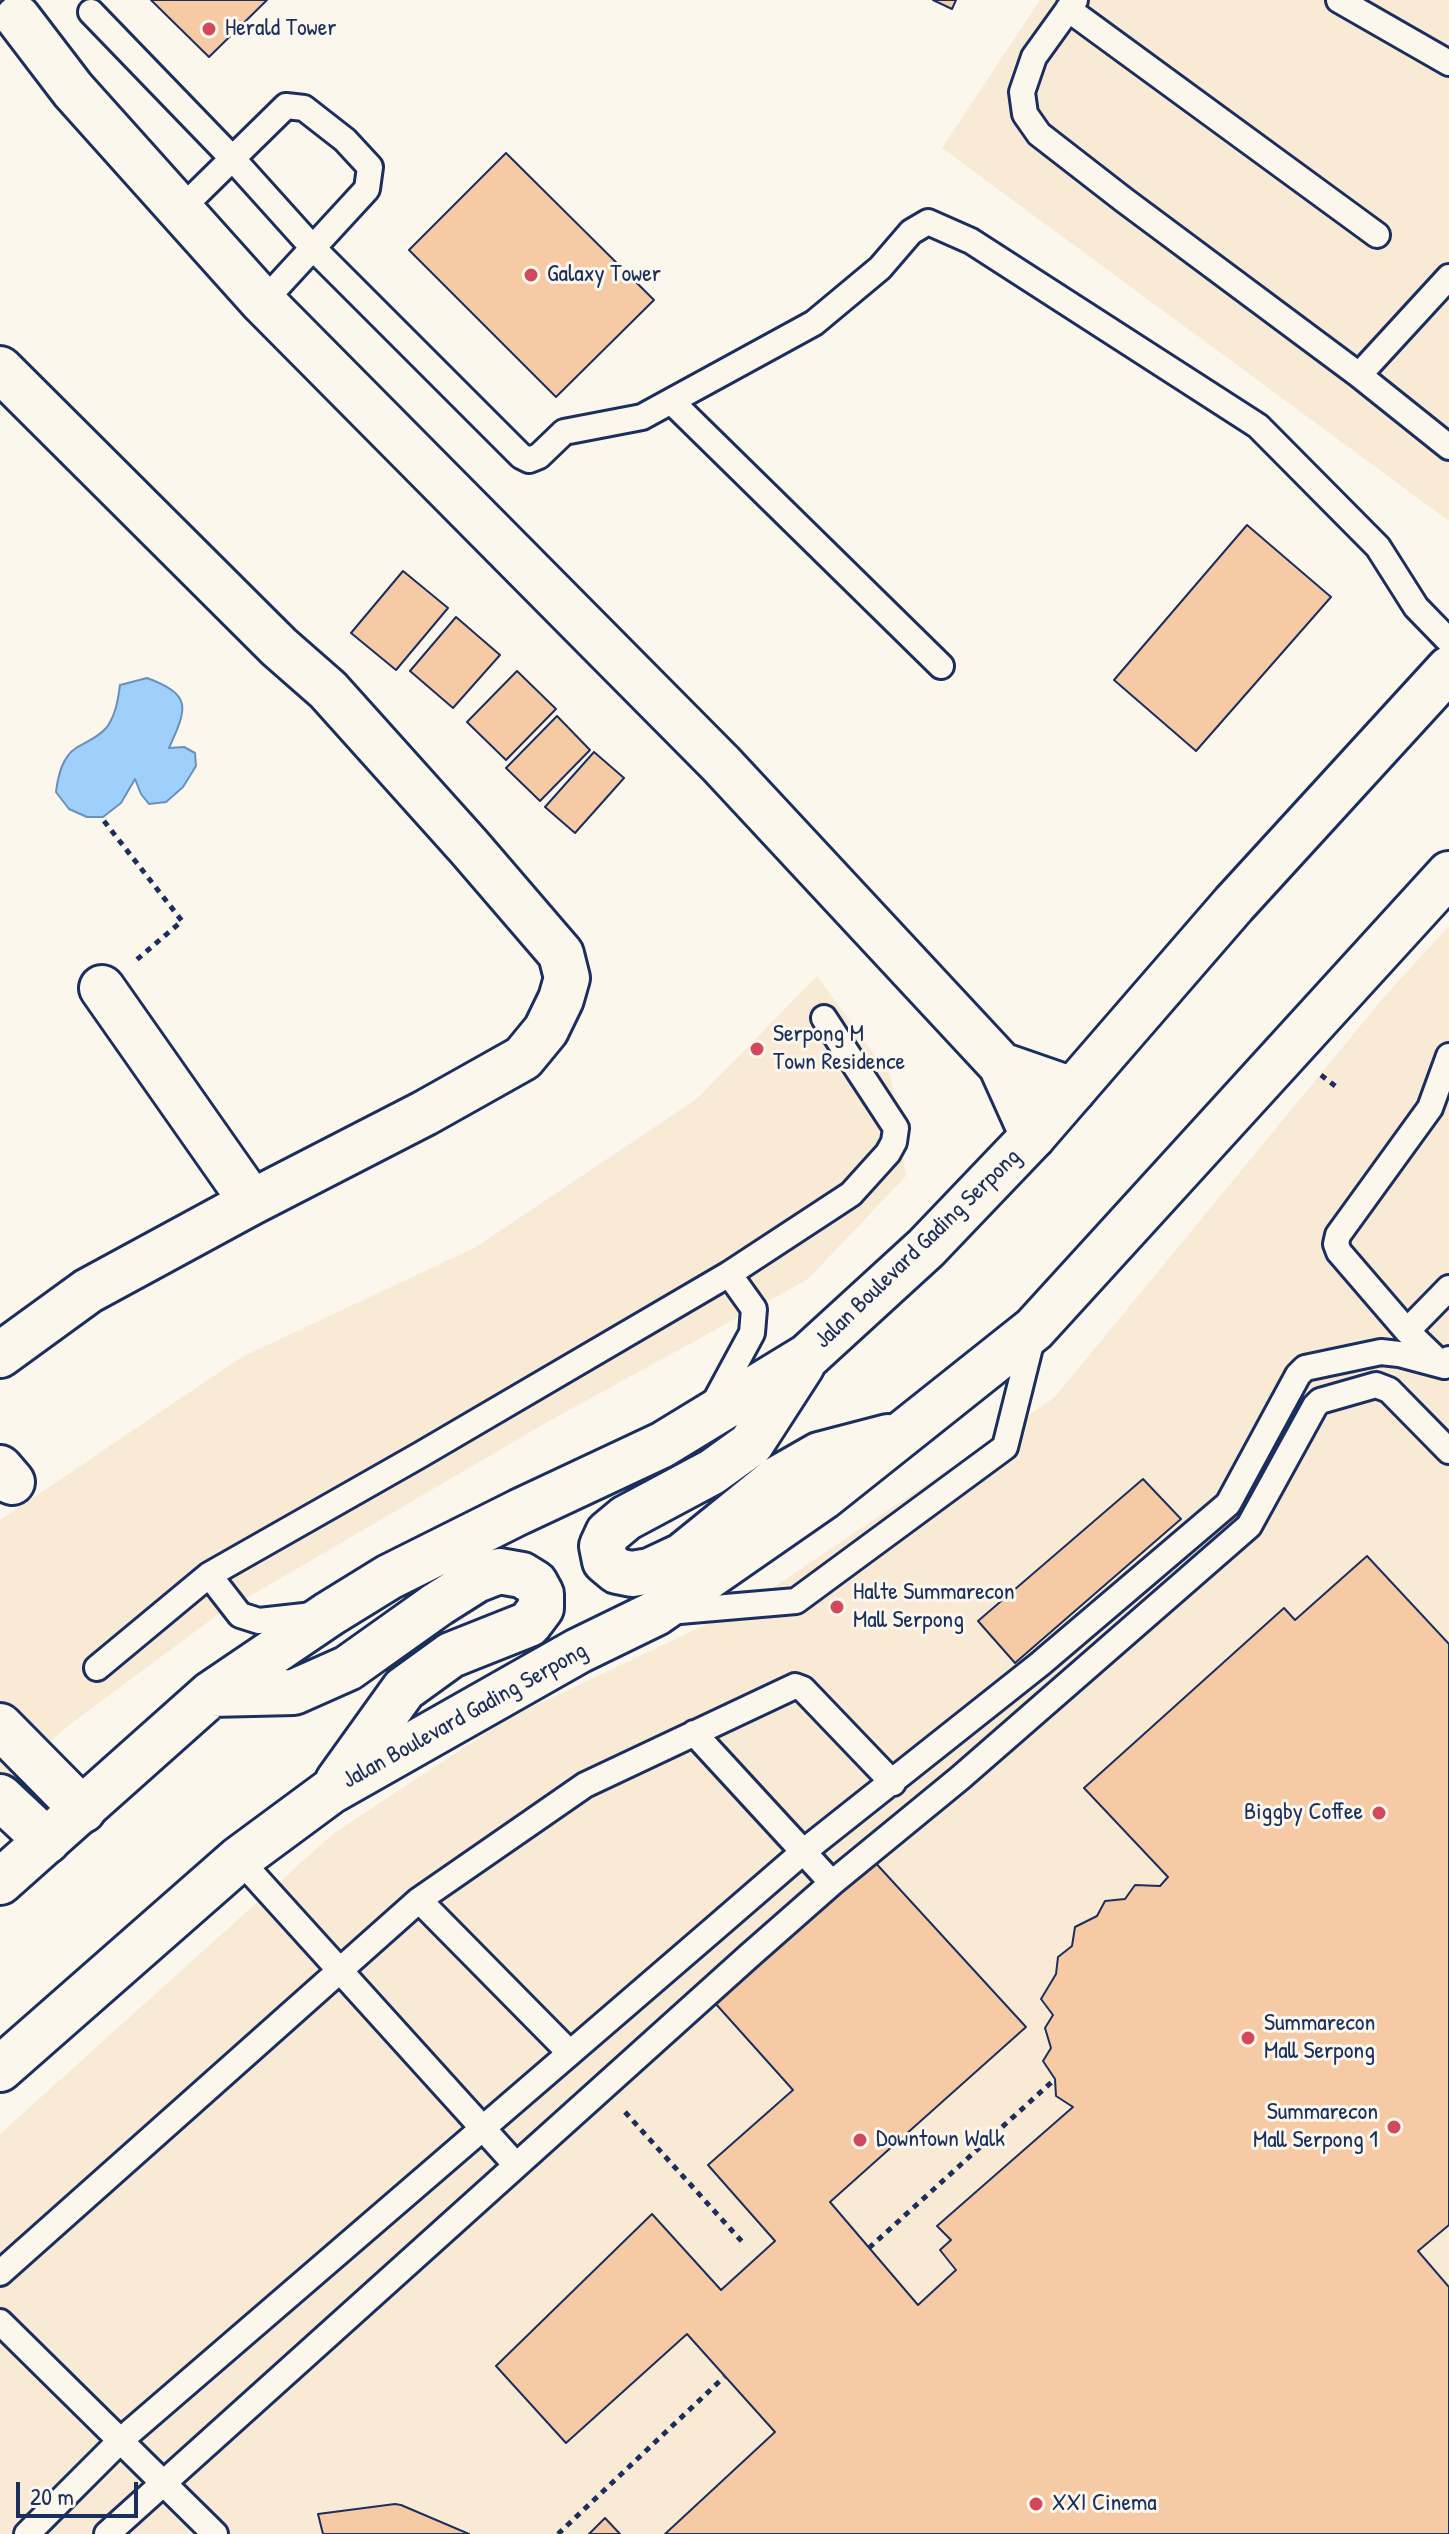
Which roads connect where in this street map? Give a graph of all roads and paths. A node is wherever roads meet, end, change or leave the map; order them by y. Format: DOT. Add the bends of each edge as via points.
graph roads {
  1 [pos="1339,0"];
  2 [pos="1071,4"];
  3 [pos="91,12"];
  4 [pos="16,15"];
  5 [pos="1449,63"];
  6 [pos="232,158"];
  7 [pos="180,210"];
  8 [pos="1377,235"];
  9 [pos="313,248"];
  10 [pos="1449,277"];
  11 [pos="263,302"];
  12 [pos="0,369"];
  13 [pos="1359,375"];
  14 [pos="672,402"];
  15 [pos="1449,447"];
  16 [pos="1449,641"];
  17 [pos="941,666"];
  18 [pos="1449,669"];
  19 [pos="104,821"];
  20 [pos="1449,874"];
  21 [pos="102,988"];
  22 [pos="824,1018"];
  23 [pos="1449,1056"];
  24 [pos="1001,1065"];
  25 [pos="1073,1090"];
  26 [pos="1033,1136"];
  27 [pos="252,1202"];
  28 [pos="729,1274"];
  29 [pos="1449,1288"];
  30 [pos="1034,1329"];
  31 [pos="1407,1331"];
  32 [pos="0,1355"];
  33 [pos="808,1356"];
  34 [pos="1447,1365"];
  35 [pos="704,1419"];
  36 [pos="902,1434"];
  37 [pos="1449,1451"];
  38 [pos="1228,1504"];
  39 [pos="1249,1526"];
  40 [pos="209,1575"];
  41 [pos="656,1613"];
  42 [pos="329,1614"];
  43 [pos="97,1668"];
  44 [pos="211,1694"];
  45 [pos="0,1726"];
  46 [pos="694,1733"];
  47 [pos="934,1750"];
  48 [pos="960,1778"];
  49 [pos="893,1783"];
  50 [pos="331,1791"];
  51 [pos="0,1797"];
  52 [pos="83,1810"];
  53 [pos="47,1841"];
  54 [pos="803,1852"];
  55 [pos="239,1859"];
  56 [pos="0,1882"];
  57 [pos="832,1883"];
  58 [pos="419,1900"];
  59 [pos="341,1972"];
  60 [pos="570,2053"];
  61 [pos="0,2069"];
  62 [pos="1055,2079"];
  63 [pos="603,2087"];
  64 [pos="482,2129"];
  65 [pos="516,2165"];
  66 [pos="745,2245"];
  67 [pos="869,2248"];
  68 [pos="0,2273"];
  69 [pos="0,2322"];
  70 [pos="724,2377"];
  71 [pos="121,2440"];
  72 [pos="164,2484"];
  73 [pos="27,2534"];
  74 [pos="107,2534"];
  75 [pos="215,2534"];
  76 [pos="558,2534"];
  1 -- 5 [label="lane"];
  2 -- 8 [label="lane"];
  2 -- 13 [label="lane" via="1034,57 1022,92 1025,114 1039,134"];
  3 -- 6 [label="lane"];
  4 -- 7 [label="main road" via="73,90"];
  6 -- 7 [label="lane"];
  6 -- 9 [label="lane"];
  6 -- 9 [label="lane" via="286,106 304,108 370,167 367,189"];
  7 -- 11 [label="main road"];
  9 -- 11 [label="lane"];
  9 -- 14 [label="lane" via="529,460 564,432 642,417"];
  10 -- 13 [label="lane"];
  11 -- 24 [label="main road" via="721,764"];
  12 -- 27 [label="main road" via="328,690 561,954 567,978 561,999 546,1030 523,1058"];
  13 -- 15 [label="lane"];
  14 -- 16 [label="lane" via="814,323 928,222 971,241 1258,426 1378,547 1416,607"];
  14 -- 17 [label="lane"];
  18 -- 25 [label="main road, Jalan Boulevard Gading Serpong"];
  19 -- 21 [label="path" via="182,921"];
  20 -- 30 [label="main road, Jalan Boulevard Gading Serpong"];
  21 -- 27 [label="main road"];
  22 -- 28 [label="lane" via="896,1128 894,1142 851,1194"];
  23 -- 31 [label="lane" via="1430,1108 1336,1244"];
  24 -- 25 [label="main road"];
  24 -- 26 [label="main road"];
  25 -- 26 [label="main road, Jalan Boulevard Gading Serpong"];
  26 -- 33 [label="main road, Jalan Boulevard Gading Serpong" via="926,1248"];
  27 -- 32 [label="main road" via="88,1291"];
  28 -- 35 [label="lane" via="754,1309 752,1333"];
  28 -- 40 [label="lane"];
  29 -- 31 [label="lane"];
  30 -- 36 [label="main road, Jalan Boulevard Gading Serpong"];
  30 -- 41 [label="lane" via="1005,1447 796,1601"];
  31 -- 34 [label="lane"];
  33 -- 35 [label="main road, Jalan Boulevard Gading Serpong"];
  33 -- 36 [label="main road" via="751,1444 712,1472 626,1518 608,1533 602,1546 605,1561 617,1571 650,1571 682,1556 777,1479 819,1455"];
  34 -- 38 [label="lane" via="1381,1352 1305,1368"];
  35 -- 42 [label="main road, Jalan Boulevard Gading Serpong" via="662,1445 389,1577"];
  36 -- 41 [label="main road, Jalan Boulevard Gading Serpong" via="823,1497"];
  37 -- 39 [label="lane" via="1383,1387 1320,1401"];
  38 -- 39 [label="lane"];
  38 -- 47 [label="lane"];
  39 -- 48 [label="lane"];
  40 -- 42 [label="lane" via="240,1615 259,1621"];
  40 -- 43 [label="lane"];
  41 -- 50 [label="main road, Jalan Boulevard Gading Serpong" via="578,1651"];
  42 -- 44 [label="main road, Jalan Boulevard Gading Serpong"];
  44 -- 50 [label="main road" via="294,1692 348,1668 476,1580 499,1571 535,1583 541,1608 529,1624 451,1655 404,1689"];
  44 -- 52 [label="main road, Jalan Boulevard Gading Serpong"];
  45 -- 52 [label="main road"];
  46 -- 49 [label="lane" via="799,1687"];
  46 -- 54 [label="lane"];
  46 -- 58 [label="lane" via="585,1785"];
  47 -- 48 [label="lane"];
  47 -- 49 [label="lane"];
  48 -- 57 [label="lane"];
  49 -- 54 [label="lane"];
  50 -- 55 [label="main road, Jalan Boulevard Gading Serpong"];
  51 -- 53 [label="main road"];
  52 -- 53 [label="main road, Jalan Boulevard Gading Serpong"];
  53 -- 56 [label="main road, Jalan Boulevard Gading Serpong"];
  54 -- 57 [label="lane"];
  54 -- 60 [label="lane"];
  55 -- 59 [label="lane"];
  55 -- 61 [label="main road, Jalan Boulevard Gading Serpong"];
  57 -- 63 [label="lane"];
  58 -- 59 [label="lane"];
  58 -- 60 [label="lane"];
  59 -- 64 [label="lane"];
  59 -- 68 [label="lane"];
  60 -- 64 [label="lane"];
  62 -- 67 [label="path"];
  63 -- 65 [label="lane"];
  63 -- 66 [label="path"];
  64 -- 65 [label="lane"];
  64 -- 71 [label="lane"];
  65 -- 72 [label="lane"];
  69 -- 71 [label="lane"];
  70 -- 76 [label="path"];
  71 -- 72 [label="lane"];
  71 -- 73 [label="lane"];
  72 -- 74 [label="lane"];
  72 -- 75 [label="lane"];
}
